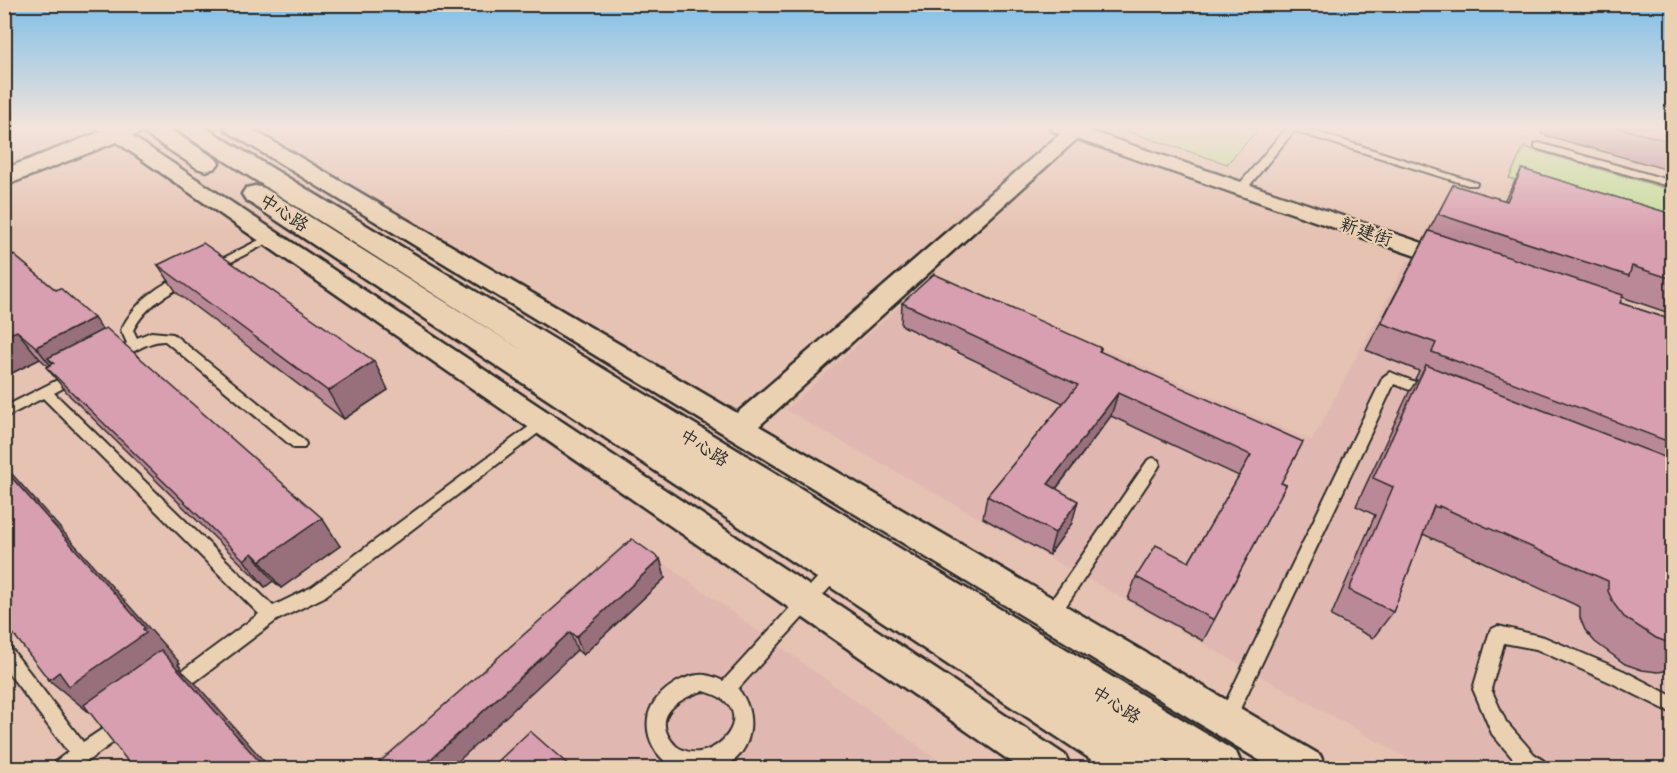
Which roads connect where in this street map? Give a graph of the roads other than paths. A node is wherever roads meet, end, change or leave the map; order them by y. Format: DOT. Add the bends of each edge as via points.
graph roads {
  1 [pos="37,163"];
  2 [pos="163,163"];
  3 [pos="206,163"];
  4 [pos="246,163"];
  5 [pos="294,163"];
  6 [pos="1030,163"];
  7 [pos="1166,163"];
  8 [pos="1262,163"];
  9 [pos="1408,163"];
  10 [pos="1599,163"];
  11 [pos="4,178"];
  12 [pos="1472,183"];
  13 [pos="1672,184"];
  14 [pos="1241,189"];
  15 [pos="268,238"];
  16 [pos="1468,266"];
  17 [pos="134,345"];
  18 [pos="104,361"];
  19 [pos="84,371"];
  20 [pos="45,392"];
  21 [pos="1444,398"];
  22 [pos="4,413"];
  23 [pos="543,424"];
  24 [pos="737,429"];
  25 [pos="298,444"];
  26 [pos="1153,464"];
  27 [pos="836,569"];
  28 [pos="806,602"];
  29 [pos="271,615"];
  30 [pos="1050,616"];
  31 [pos="4,653"];
  32 [pos="726,690"];
  33 [pos="157,699"];
  34 [pos="1672,705"];
  35 [pos="138,713"];
  36 [pos="1226,720"];
  37 [pos="82,755"];
  38 [pos="63,768"];
  39 [pos="1052,768"];
  40 [pos="1145,768"];
  41 [pos="1220,768"];
  42 [pos="1307,768"];
  43 [pos="1537,768"];
  1 -- 11 [label="main road"];
  2 -- 15 [label="street"];
  3 -- 27 [label="main road, 中心路"];
  4 -- 41 [label="main road, 中心路"];
  5 -- 24 [label="street"];
  6 -- 24 [label="street"];
  7 -- 14 [label="street, 新建街"];
  8 -- 14 [label="lane"];
  9 -- 12 [label="lane"];
  10 -- 13 [label="lane"];
  14 -- 16 [label="street, 新建街"];
  15 -- 17 [label="lane" via="146,303 127,330"];
  15 -- 23 [label="street"];
  17 -- 18 [label="lane"];
  17 -- 25 [label="lane" via="151,336 168,337"];
  19 -- 20 [label="lane"];
  20 -- 22 [label="lane"];
  20 -- 29 [label="lane"];
  21 -- 36 [label="lane" via="1390,376"];
  23 -- 28 [label="street"];
  23 -- 29 [label="lane" via="318,592"];
  24 -- 30 [label="street"];
  26 -- 30 [label="lane"];
  27 -- 28 [label="lane"];
  27 -- 40 [label="main road, 中心路"];
  28 -- 32 [label="lane"];
  28 -- 39 [label="street"];
  29 -- 33 [label="lane"];
  30 -- 36 [label="street"];
  31 -- 37 [label="lane"];
  32 -- 32 [label="lane" via="742,712 741,733 733,748 720,760 704,766 671,761 660,749 655,734 656,718 663,704 688,685 703,683"];
  34 -- 43 [label="lane" via="1538,642 1498,634 1482,689 1499,728"];
  35 -- 37 [label="lane"];
  36 -- 42 [label="street"];
  37 -- 38 [label="lane"];
}
